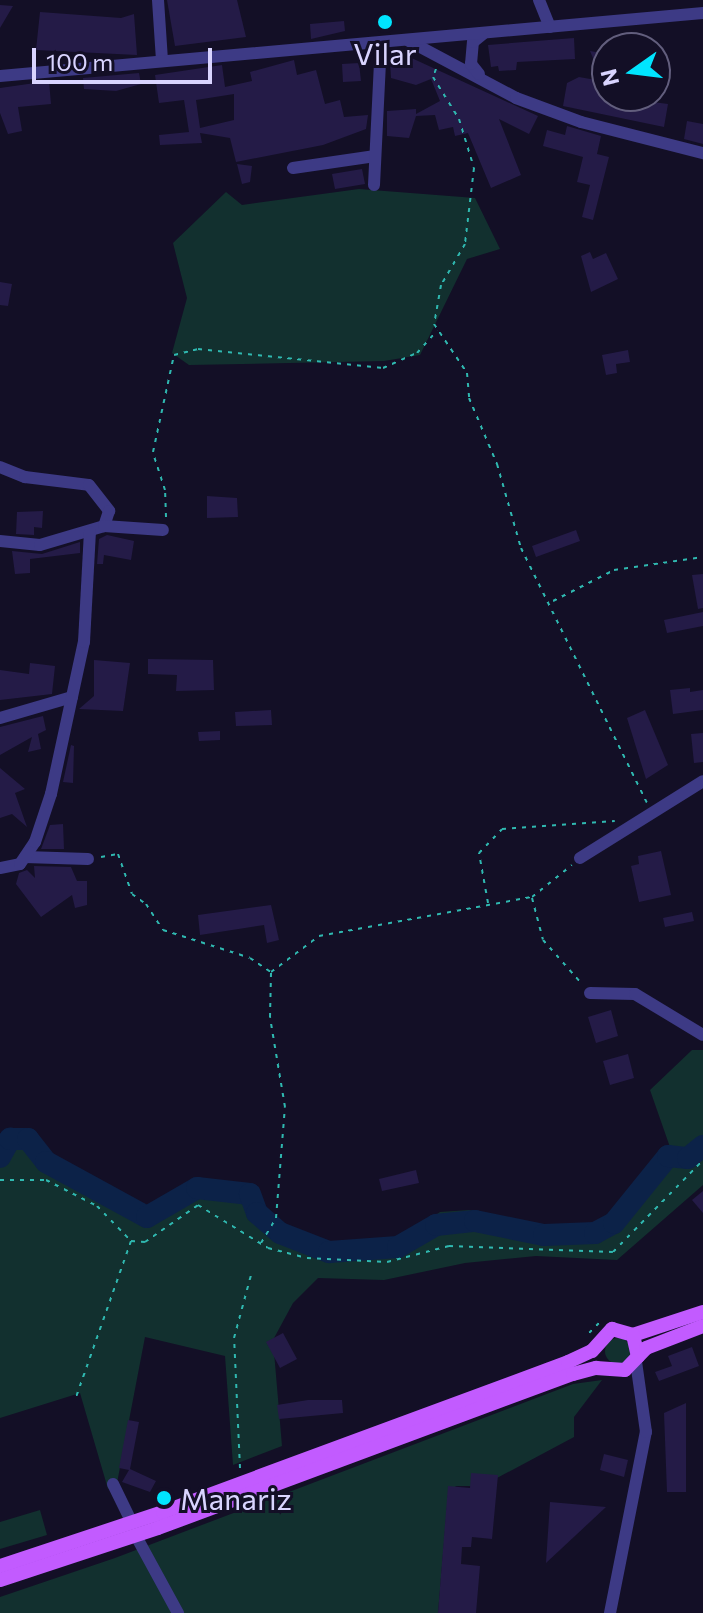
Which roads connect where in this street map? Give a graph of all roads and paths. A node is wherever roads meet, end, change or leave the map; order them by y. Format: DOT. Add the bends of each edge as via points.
graph roads {
  1 [pos="158,0"];
  2 [pos="539,0"];
  3 [pos="703,13"];
  4 [pos="550,27"];
  5 [pos="483,34"];
  6 [pos="407,41"];
  7 [pos="381,43"];
  8 [pos="441,57"];
  9 [pos="162,61"];
  10 [pos="0,76"];
  11 [pos="483,79"];
  12 [pos="703,153"];
  13 [pos="375,156"];
  14 [pos="293,168"];
  15 [pos="374,185"];
  16 [pos="437,331"];
  17 [pos="0,467"];
  18 [pos="104,526"];
  19 [pos="163,530"];
  20 [pos="90,532"];
  21 [pos="0,541"];
  22 [pos="703,557"];
  23 [pos="552,602"];
  24 [pos="72,697"];
  25 [pos="0,718"];
  26 [pos="703,781"];
  27 [pos="651,811"];
  28 [pos="635,820"];
  29 [pos="25,857"];
  30 [pos="580,858"];
  31 [pos="88,859"];
  32 [pos="0,868"];
  33 [pos="532,897"];
  34 [pos="488,904"];
  35 [pos="271,972"];
  36 [pos="590,993"];
  37 [pos="703,1035"];
  38 [pos="703,1160"];
  39 [pos="0,1180"];
  40 [pos="131,1241"];
  41 [pos="261,1244"];
  42 [pos="251,1275"];
  43 [pos="703,1312"];
  44 [pos="703,1326"];
  45 [pos="633,1335"];
  46 [pos="597,1344"];
  47 [pos="637,1359"];
  48 [pos="612,1370"];
  49 [pos="642,1393"];
  50 [pos="76,1397"];
  51 [pos="240,1468"];
  52 [pos="113,1484"];
  53 [pos="134,1529"];
  54 [pos="0,1566"];
  55 [pos="0,1580"];
  56 [pos="178,1613"];
  57 [pos="610,1613"];
  1 -- 9 [label="street"];
  2 -- 4 [label="street"];
  3 -- 4 [label="street"];
  4 -- 5 [label="street"];
  5 -- 6 [label="street"];
  5 -- 11 [label="street" via="473,42 471,64"];
  6 -- 7 [label="street"];
  6 -- 8 [label="street"];
  7 -- 9 [label="street"];
  7 -- 13 [label="street"];
  8 -- 11 [label="street"];
  8 -- 16 [label="path" via="433,77 459,119 474,168 465,244 441,285"];
  9 -- 10 [label="street"];
  11 -- 12 [label="street" via="581,122"];
  13 -- 14 [label="street"];
  13 -- 15 [label="street"];
  16 -- 19 [label="path" via="417,353 383,368 198,349 174,355 153,452 165,490"];
  16 -- 23 [label="path" via="467,373 469,398 497,464 521,548"];
  17 -- 18 [label="street" via="25,477 89,485 109,511"];
  18 -- 19 [label="street"];
  18 -- 20 [label="street"];
  20 -- 21 [label="street" via="40,545"];
  20 -- 24 [label="street" via="84,642"];
  22 -- 23 [label="path" via="614,570"];
  23 -- 27 [label="path"];
  24 -- 25 [label="street"];
  24 -- 29 [label="street" via="51,794"];
  26 -- 27 [label="street"];
  27 -- 28 [label="street"];
  28 -- 30 [label="street"];
  28 -- 34 [label="path" via="502,829 479,853"];
  29 -- 31 [label="street"];
  29 -- 32 [label="street" via="10,870"];
  30 -- 33 [label="path"];
  31 -- 35 [label="path" via="118,854 132,894 146,904 163,930 250,958"];
  33 -- 34 [label="path"];
  33 -- 36 [label="path" via="543,940"];
  34 -- 35 [label="path" via="319,936"];
  35 -- 41 [label="path" via="270,1017 285,1107 276,1218"];
  36 -- 37 [label="street" via="635,994"];
  38 -- 41 [label="path" via="613,1252 449,1246 387,1262 307,1258"];
  39 -- 40 [label="path" via="46,1180 97,1206"];
  40 -- 41 [label="path" via="145,1242 198,1205"];
  40 -- 50 [label="path"];
  42 -- 51 [label="path" via="234,1338"];
  43 -- 45 [label="main road"];
  44 -- 47 [label="main road"];
  45 -- 46 [label="main road" via="612,1329"];
  45 -- 47 [label="main road"];
  46 -- 48 [label="main road" via="597,1357"];
  46 -- 53 [label="main road" via="572,1361"];
  47 -- 48 [label="main road"];
  47 -- 49 [label="street"];
  48 -- 49 [label="street" via="632,1378"];
  48 -- 53 [label="main road" via="573,1374"];
  49 -- 57 [label="street" via="646,1432"];
  52 -- 53 [label="street"];
  53 -- 54 [label="main road"];
  53 -- 55 [label="main road"];
  53 -- 56 [label="street"];
}
